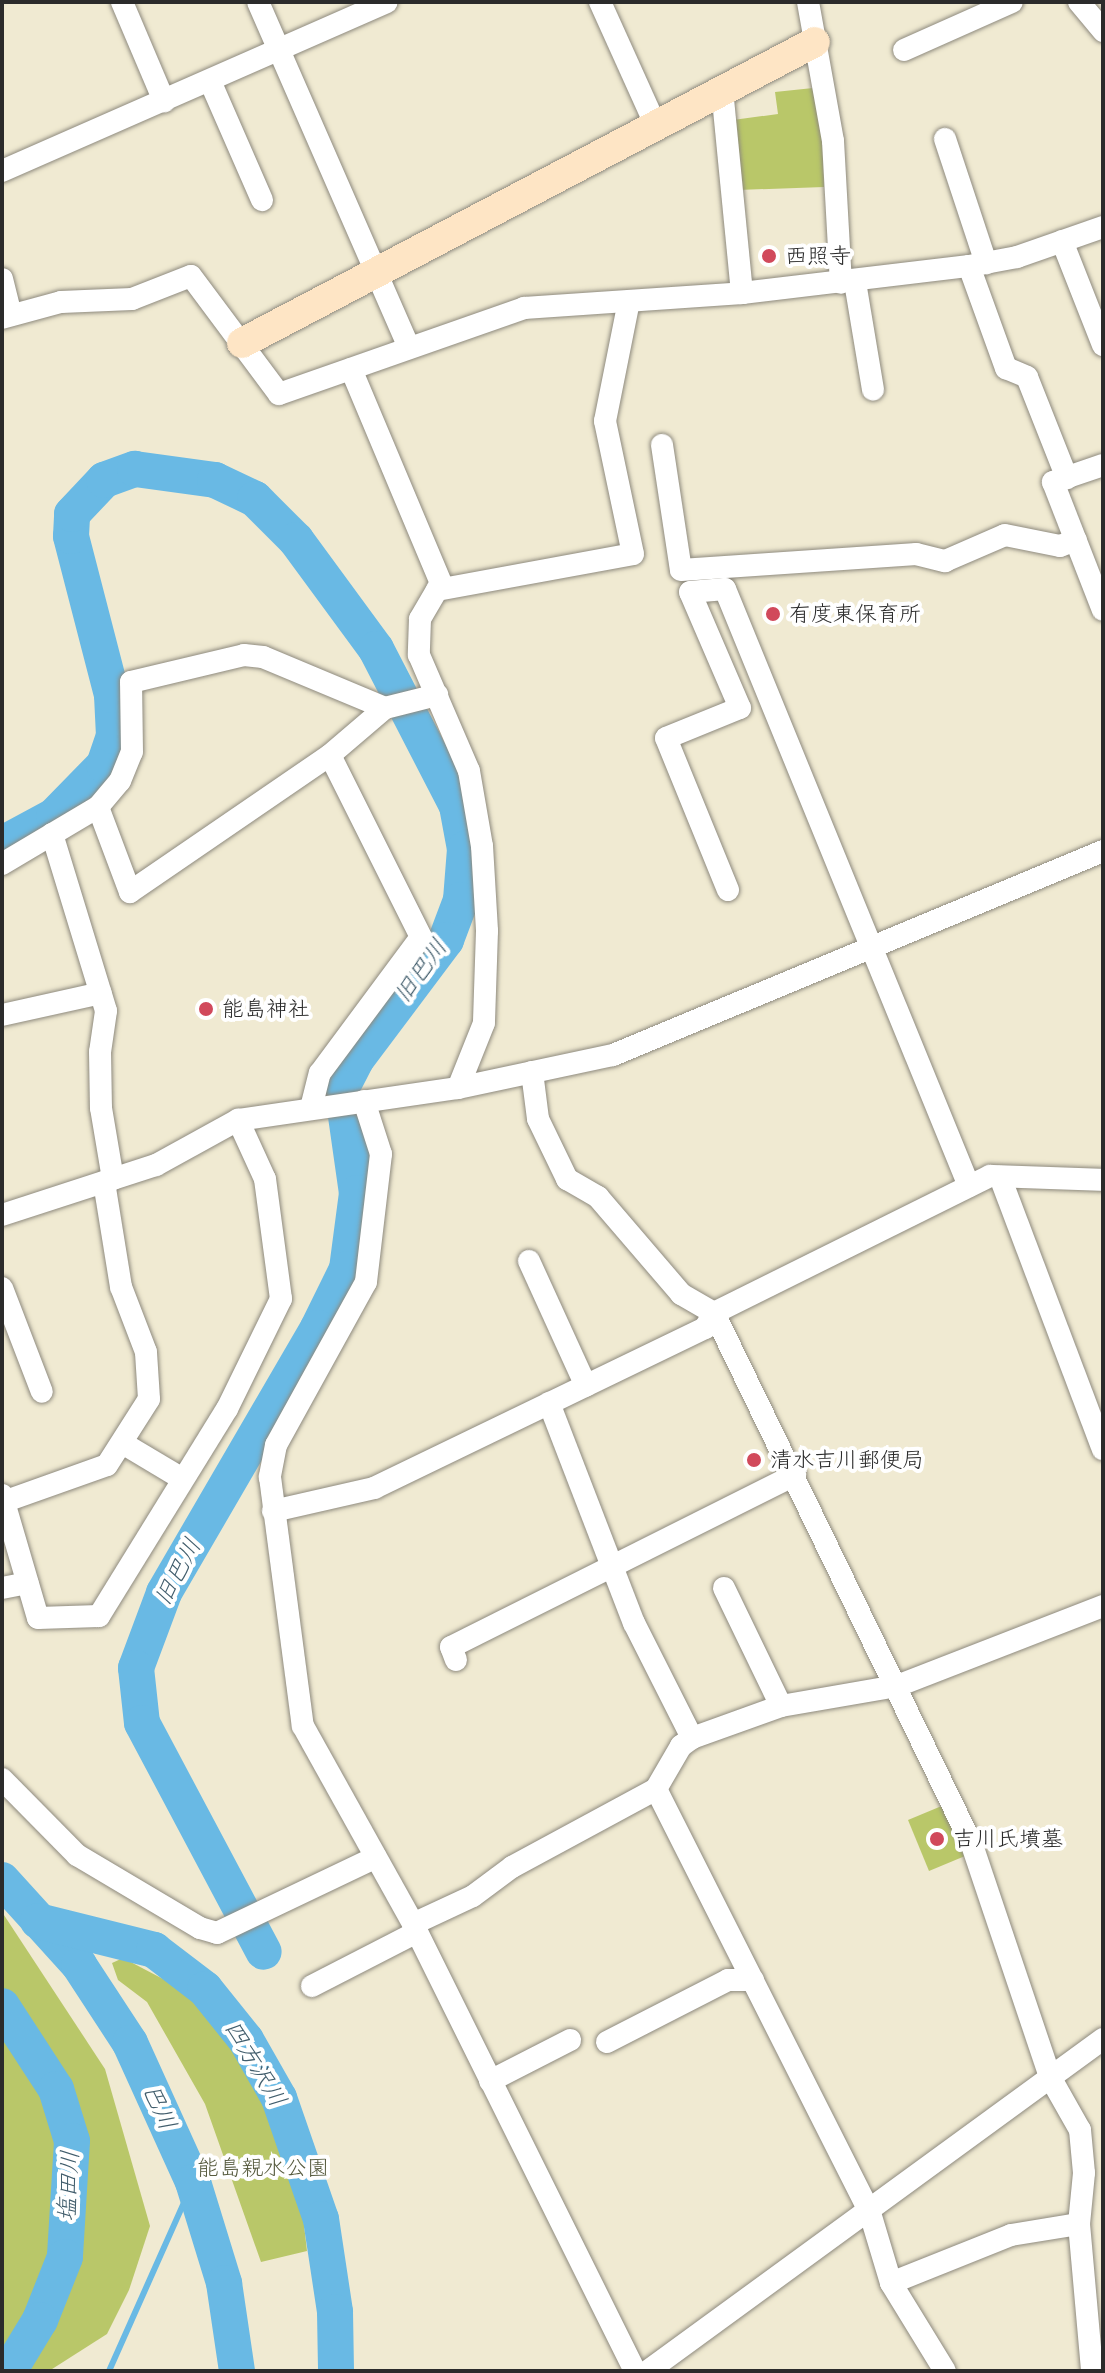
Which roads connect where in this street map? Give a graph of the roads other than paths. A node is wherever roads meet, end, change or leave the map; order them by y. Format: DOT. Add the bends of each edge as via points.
graph roads {
  1 [pos="122,2"];
  2 [pos="258,2"];
  3 [pos="387,2"];
  4 [pos="600,2"];
  5 [pos="808,2"];
  6 [pos="1012,2"];
  7 [pos="1079,2"];
  8 [pos="1103,31"];
  9 [pos="815,42"];
  10 [pos="280,50"];
  11 [pos="904,50"];
  12 [pos="210,81"];
  13 [pos="722,89"];
  14 [pos="164,101"];
  15 [pos="655,124"];
  16 [pos="945,139"];
  17 [pos="2,171"];
  18 [pos="262,200"];
  19 [pos="1103,227"];
  20 [pos="1062,241"];
  21 [pos="978,265"];
  22 [pos="378,271"];
  23 [pos="2,279"];
  24 [pos="848,283"];
  25 [pos="742,293"];
  26 [pos="629,301"];
  27 [pos="6,316"];
  28 [pos="242,343"];
  29 [pos="1103,345"];
  30 [pos="409,347"];
  31 [pos="351,369"];
  32 [pos="873,390"];
  33 [pos="662,445"];
  34 [pos="1103,465"];
  35 [pos="1067,478"];
  36 [pos="1076,540"];
  37 [pos="437,590"];
  38 [pos="1103,610"];
  39 [pos="437,695"];
  40 [pos="385,708"];
  41 [pos="330,755"];
  42 [pos="98,807"];
  43 [pos="52,834"];
  44 [pos="1103,851"];
  45 [pos="2,864"];
  46 [pos="728,890"];
  47 [pos="870,944"];
  48 [pos="101,993"];
  49 [pos="2,1015"];
  50 [pos="532,1072"];
  51 [pos="458,1088"];
  52 [pos="339,1104"];
  53 [pos="238,1120"];
  54 [pos="1000,1177"];
  55 [pos="1103,1180"];
  56 [pos="109,1181"];
  57 [pos="969,1186"];
  58 [pos="2,1215"];
  59 [pos="529,1261"];
  60 [pos="2,1288"];
  61 [pos="714,1313"];
  62 [pos="586,1386"];
  63 [pos="42,1392"];
  64 [pos="549,1403"];
  65 [pos="124,1444"];
  66 [pos="1103,1449"];
  67 [pos="795,1475"];
  68 [pos="181,1478"];
  69 [pos="4,1498"];
  70 [pos="273,1511"];
  71 [pos="612,1565"];
  72 [pos="28,1583"];
  73 [pos="2,1588"];
  74 [pos="724,1588"];
  75 [pos="1103,1606"];
  76 [pos="456,1660"];
  77 [pos="897,1686"];
  78 [pos="781,1706"];
  79 [pos="692,1738"];
  80 [pos="2,1779"];
  81 [pos="656,1789"];
  82 [pos="376,1857"];
  83 [pos="415,1928"];
  84 [pos="753,1980"];
  85 [pos="312,1986"];
  86 [pos="1103,2039"];
  87 [pos="570,2040"];
  88 [pos="607,2042"];
  89 [pos="1050,2077"];
  90 [pos="490,2081"];
  91 [pos="870,2213"];
  92 [pos="1079,2224"];
  93 [pos="891,2283"];
  94 [pos="635,2371"];
  95 [pos="648,2371"];
  96 [pos="945,2371"];
  97 [pos="1092,2371"];
  1 -- 14 [label="street"];
  2 -- 10 [label="street"];
  3 -- 10 [label="street"];
  4 -- 15 [label="street"];
  5 -- 9 [label="street"];
  6 -- 11 [label="street"];
  7 -- 8 [label="street"];
  9 -- 13 [label="street"];
  9 -- 24 [label="street" via="833,141"];
  10 -- 12 [label="street"];
  10 -- 22 [label="street"];
  12 -- 14 [label="street"];
  12 -- 18 [label="street"];
  13 -- 15 [label="street"];
  13 -- 25 [label="street"];
  14 -- 17 [label="street"];
  15 -- 22 [label="street"];
  16 -- 21 [label="street"];
  19 -- 20 [label="street"];
  20 -- 21 [label="street"];
  20 -- 29 [label="street"];
  21 -- 24 [label="street"];
  21 -- 35 [label="street" via="1006,368 1027,377"];
  22 -- 28 [label="street"];
  22 -- 30 [label="street"];
  23 -- 27 [label="street"];
  24 -- 25 [label="street"];
  24 -- 32 [label="street"];
  25 -- 26 [label="street"];
  26 -- 30 [label="street" via="524,308"];
  26 -- 37 [label="street" via="605,421 633,554"];
  27 -- 28 [label="street" via="61,302 132,299 191,276"];
  28 -- 31 [label="street" via="279,394"];
  30 -- 31 [label="street"];
  31 -- 37 [label="street" via="441,583"];
  33 -- 36 [label="street" via="681,570 916,554 945,561 1005,535 1060,546"];
  34 -- 35 [label="street"];
  35 -- 36 [label="street" via="1053,482"];
  36 -- 38 [label="street"];
  37 -- 39 [label="street" via="420,619 419,655"];
  39 -- 40 [label="street"];
  39 -- 51 [label="street" via="469,771 482,846 487,931 484,1023"];
  40 -- 41 [label="street"];
  40 -- 42 [label="street" via="263,657 244,655 131,682 132,752 120,781"];
  41 -- 42 [label="street" via="130,892"];
  41 -- 52 [label="street" via="421,937 320,1073"];
  42 -- 43 [label="street"];
  43 -- 45 [label="street"];
  43 -- 48 [label="street"];
  44 -- 47 [label="street"];
  46 -- 47 [label="street" via="666,738 740,708 690,592 725,589"];
  47 -- 50 [label="street" via="613,1055"];
  47 -- 57 [label="street"];
  48 -- 49 [label="street"];
  48 -- 56 [label="street" via="106,1011 101,1108"];
  50 -- 51 [label="street"];
  50 -- 61 [label="street" via="538,1119 567,1179 598,1197 681,1294"];
  51 -- 52 [label="street"];
  52 -- 53 [label="street"];
  52 -- 70 [label="street" via="381,1154 366,1282 276,1445 270,1477"];
  53 -- 56 [label="street" via="156,1165"];
  53 -- 68 [label="street" via="265,1179 281,1299 227,1409"];
  54 -- 55 [label="street"];
  54 -- 57 [label="street"];
  54 -- 66 [label="street"];
  56 -- 58 [label="street"];
  56 -- 65 [label="street" via="121,1287 146,1352 149,1399"];
  57 -- 61 [label="street"];
  59 -- 62 [label="street"];
  60 -- 63 [label="street"];
  61 -- 62 [label="street" via="705,1328"];
  61 -- 67 [label="street"];
  62 -- 64 [label="street"];
  64 -- 70 [label="street" via="374,1488"];
  64 -- 71 [label="street"];
  65 -- 68 [label="street"];
  65 -- 69 [label="street" via="107,1465"];
  67 -- 71 [label="street"];
  67 -- 77 [label="street"];
  68 -- 72 [label="street" via="99,1616 38,1618"];
  69 -- 72 [label="street"];
  70 -- 82 [label="street" via="303,1726"];
  71 -- 76 [label="street" via="451,1647"];
  71 -- 79 [label="street" via="634,1623"];
  72 -- 73 [label="street"];
  74 -- 78 [label="street"];
  75 -- 77 [label="street"];
  77 -- 78 [label="street"];
  77 -- 89 [label="street" via="972,1845"];
  78 -- 79 [label="street"];
  79 -- 81 [label="street" via="681,1746"];
  80 -- 82 [label="street" via="77,1855 217,1933"];
  81 -- 83 [label="street" via="512,1867"];
  81 -- 84 [label="street"];
  82 -- 83 [label="street"];
  83 -- 85 [label="street"];
  83 -- 90 [label="street"];
  84 -- 88 [label="street" via="728,1980"];
  84 -- 91 [label="street"];
  86 -- 89 [label="street"];
  87 -- 90 [label="street"];
  89 -- 91 [label="street"];
  89 -- 92 [label="street" via="1080,2130 1084,2173"];
  90 -- 94 [label="street"];
  91 -- 93 [label="street"];
  91 -- 95 [label="street"];
  92 -- 93 [label="street" via="1011,2235"];
  92 -- 97 [label="street"];
  93 -- 96 [label="street"];
}
